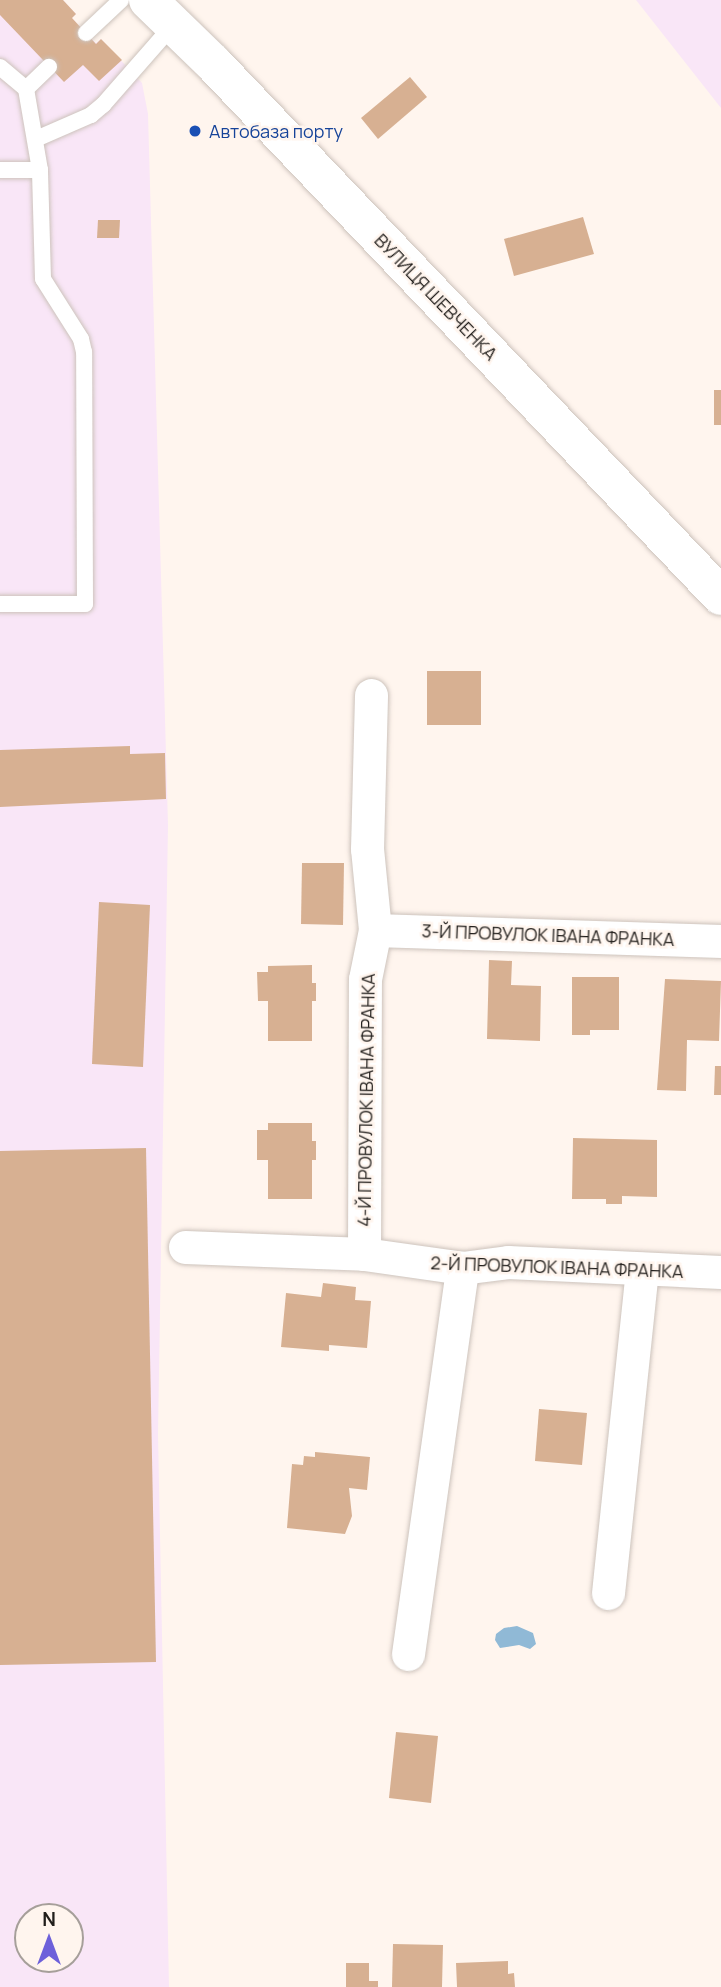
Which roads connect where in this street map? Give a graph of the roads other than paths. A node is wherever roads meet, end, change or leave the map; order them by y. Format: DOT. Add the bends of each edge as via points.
graph roads {
  1 [pos="121,0"];
  2 [pos="161,12"];
  3 [pos="86,33"];
  4 [pos="0,67"];
  5 [pos="49,67"];
  6 [pos="26,89"];
  7 [pos="36,139"];
  8 [pos="0,170"];
  9 [pos="40,170"];
  10 [pos="721,596"];
  11 [pos="0,604"];
  12 [pos="371,695"];
  13 [pos="375,930"];
  14 [pos="721,941"];
  15 [pos="185,1247"];
  16 [pos="364,1254"];
  17 [pos="462,1268"];
  18 [pos="642,1269"];
  19 [pos="721,1272"];
  20 [pos="608,1593"];
  21 [pos="408,1654"];
  1 -- 3 [label="lane"];
  2 -- 7 [label="lane" via="131,73 91,115"];
  2 -- 10 [label="main road, ВУЛИЦЯ ШЕВЧЕНКА"];
  4 -- 6 [label="lane"];
  5 -- 6 [label="lane"];
  6 -- 7 [label="lane"];
  7 -- 9 [label="lane"];
  8 -- 9 [label="lane"];
  9 -- 11 [label="lane" via="43,278 81,339 84,352 86,604"];
  12 -- 13 [label="street, 4-Й ПРОВУЛОК ІВАНА ФРАНКА" via="367,849"];
  13 -- 14 [label="street, 3-Й ПРОВУЛОК ІВАНА ФРАНКА"];
  13 -- 16 [label="street, 4-Й ПРОВУЛОК ІВАНА ФРАНКА" via="365,979"];
  15 -- 16 [label="street, 2-Й ПРОВУЛОК ІВАНА ФРАНКА"];
  16 -- 17 [label="street, 2-Й ПРОВУЛОК ІВАНА ФРАНКА"];
  17 -- 18 [label="street, 2-Й ПРОВУЛОК ІВАНА ФРАНКА" via="508,1262"];
  17 -- 21 [label="street"];
  18 -- 19 [label="street, 2-Й ПРОВУЛОК ІВАНА ФРАНКА"];
  18 -- 20 [label="street"];
}
